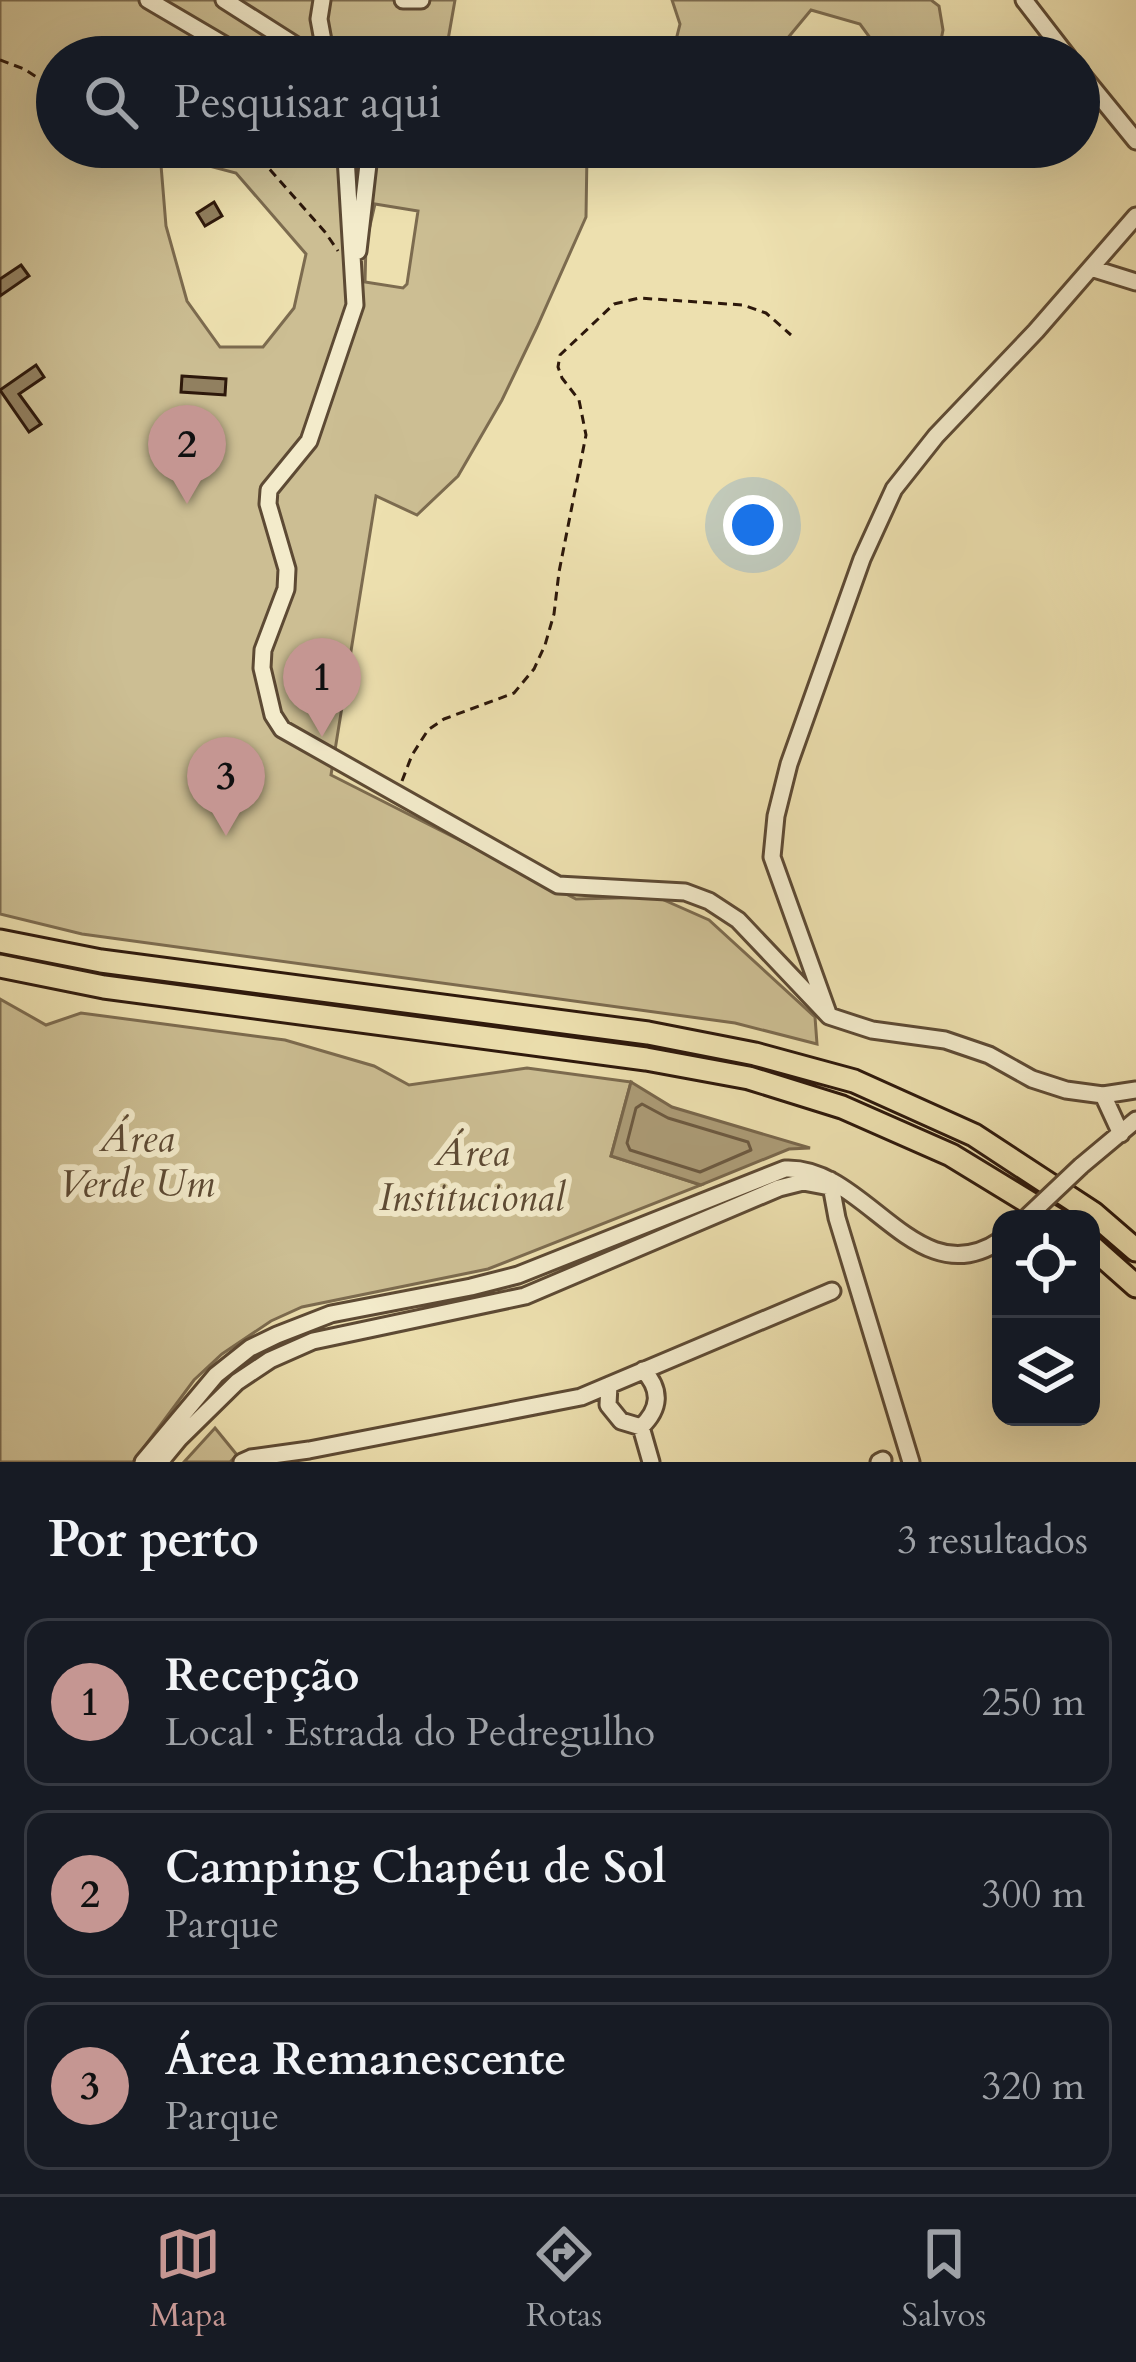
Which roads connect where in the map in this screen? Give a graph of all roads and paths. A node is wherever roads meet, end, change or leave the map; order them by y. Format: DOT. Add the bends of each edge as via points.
graph roads {
  1 [pos="148,0"];
  2 [pos="224,0"];
  3 [pos="322,0"];
  4 [pos="403,0"];
  5 [pos="421,0"];
  6 [pos="1024,0"];
  7 [pos="209,36"];
  8 [pos="281,36"];
  9 [pos="322,36"];
  10 [pos="1052,36"];
  11 [pos="0,60"];
  12 [pos="36,77"];
  13 [pos="1100,97"];
  14 [pos="1136,141"];
  15 [pos="269,168"];
  16 [pos="347,168"];
  17 [pos="368,168"];
  18 [pos="1136,216"];
  19 [pos="1091,268"];
  20 [pos="353,273"];
  21 [pos="1136,282"];
  22 [pos="791,334"];
  23 [pos="397,794"];
  24 [pos="0,941"];
  25 [pos="0,966"];
  26 [pos="829,1016"];
  27 [pos="1136,1090"];
  28 [pos="1103,1095"];
  29 [pos="1136,1120"];
  30 [pos="1120,1134"];
  31 [pos="835,1185"];
  32 [pos="1035,1210"];
  33 [pos="1041,1210"];
  34 [pos="992,1245"];
  35 [pos="1136,1250"];
  36 [pos="1100,1254"];
  37 [pos="1136,1286"];
  38 [pos="832,1291"];
  39 [pos="643,1370"];
  40 [pos="609,1385"];
  41 [pos="640,1427"];
  42 [pos="143,1462"];
  43 [pos="160,1462"];
  44 [pos="242,1462"];
  45 [pos="652,1462"];
  46 [pos="911,1462"];
  1 -- 7 [label="street"];
  2 -- 8 [label="street"];
  3 -- 9 [label="street"];
  4 -- 5 [label="street"];
  6 -- 10 [label="street"];
  11 -- 12 [label="path"];
  13 -- 14 [label="street"];
  15 -- 20 [label="path"];
  16 -- 20 [label="street"];
  17 -- 20 [label="street"];
  18 -- 19 [label="street"];
  19 -- 21 [label="street"];
  19 -- 26 [label="street" via="894,489 789,764 772,857"];
  20 -- 23 [label="street" via="355,305 309,441 269,490 287,569 262,668 282,729"];
  22 -- 23 [label="path" via="743,305 639,298 614,304 560,355 586,435 545,645 514,693 428,730"];
  23 -- 26 [label="street" via="558,886 685,892 709,901 738,920"];
  24 -- 35 [label="highway" via="755,1054 854,1081 974,1135"];
  25 -- 33 [label="highway" via="749,1078 842,1107 951,1155"];
  26 -- 28 [label="street" via="946,1040 1032,1079"];
  27 -- 28 [label="street"];
  28 -- 30 [label="street"];
  29 -- 30 [label="street"];
  30 -- 32 [label="street, bridge"];
  31 -- 34 [label="street" via="929,1250 951,1256"];
  31 -- 42 [label="street" via="796,1169 770,1173 518,1275 302,1323 231,1361"];
  31 -- 43 [label="street" via="779,1188 525,1296 313,1341 237,1382"];
  31 -- 46 [label="street" via="837,1218"];
  36 -- 37 [label="highway"];
  38 -- 39 [label="street"];
  39 -- 40 [label="street"];
  39 -- 41 [label="street" via="658,1396"];
  40 -- 41 [label="street" via="608,1405"];
  40 -- 44 [label="street"];
  41 -- 45 [label="street"];
}
